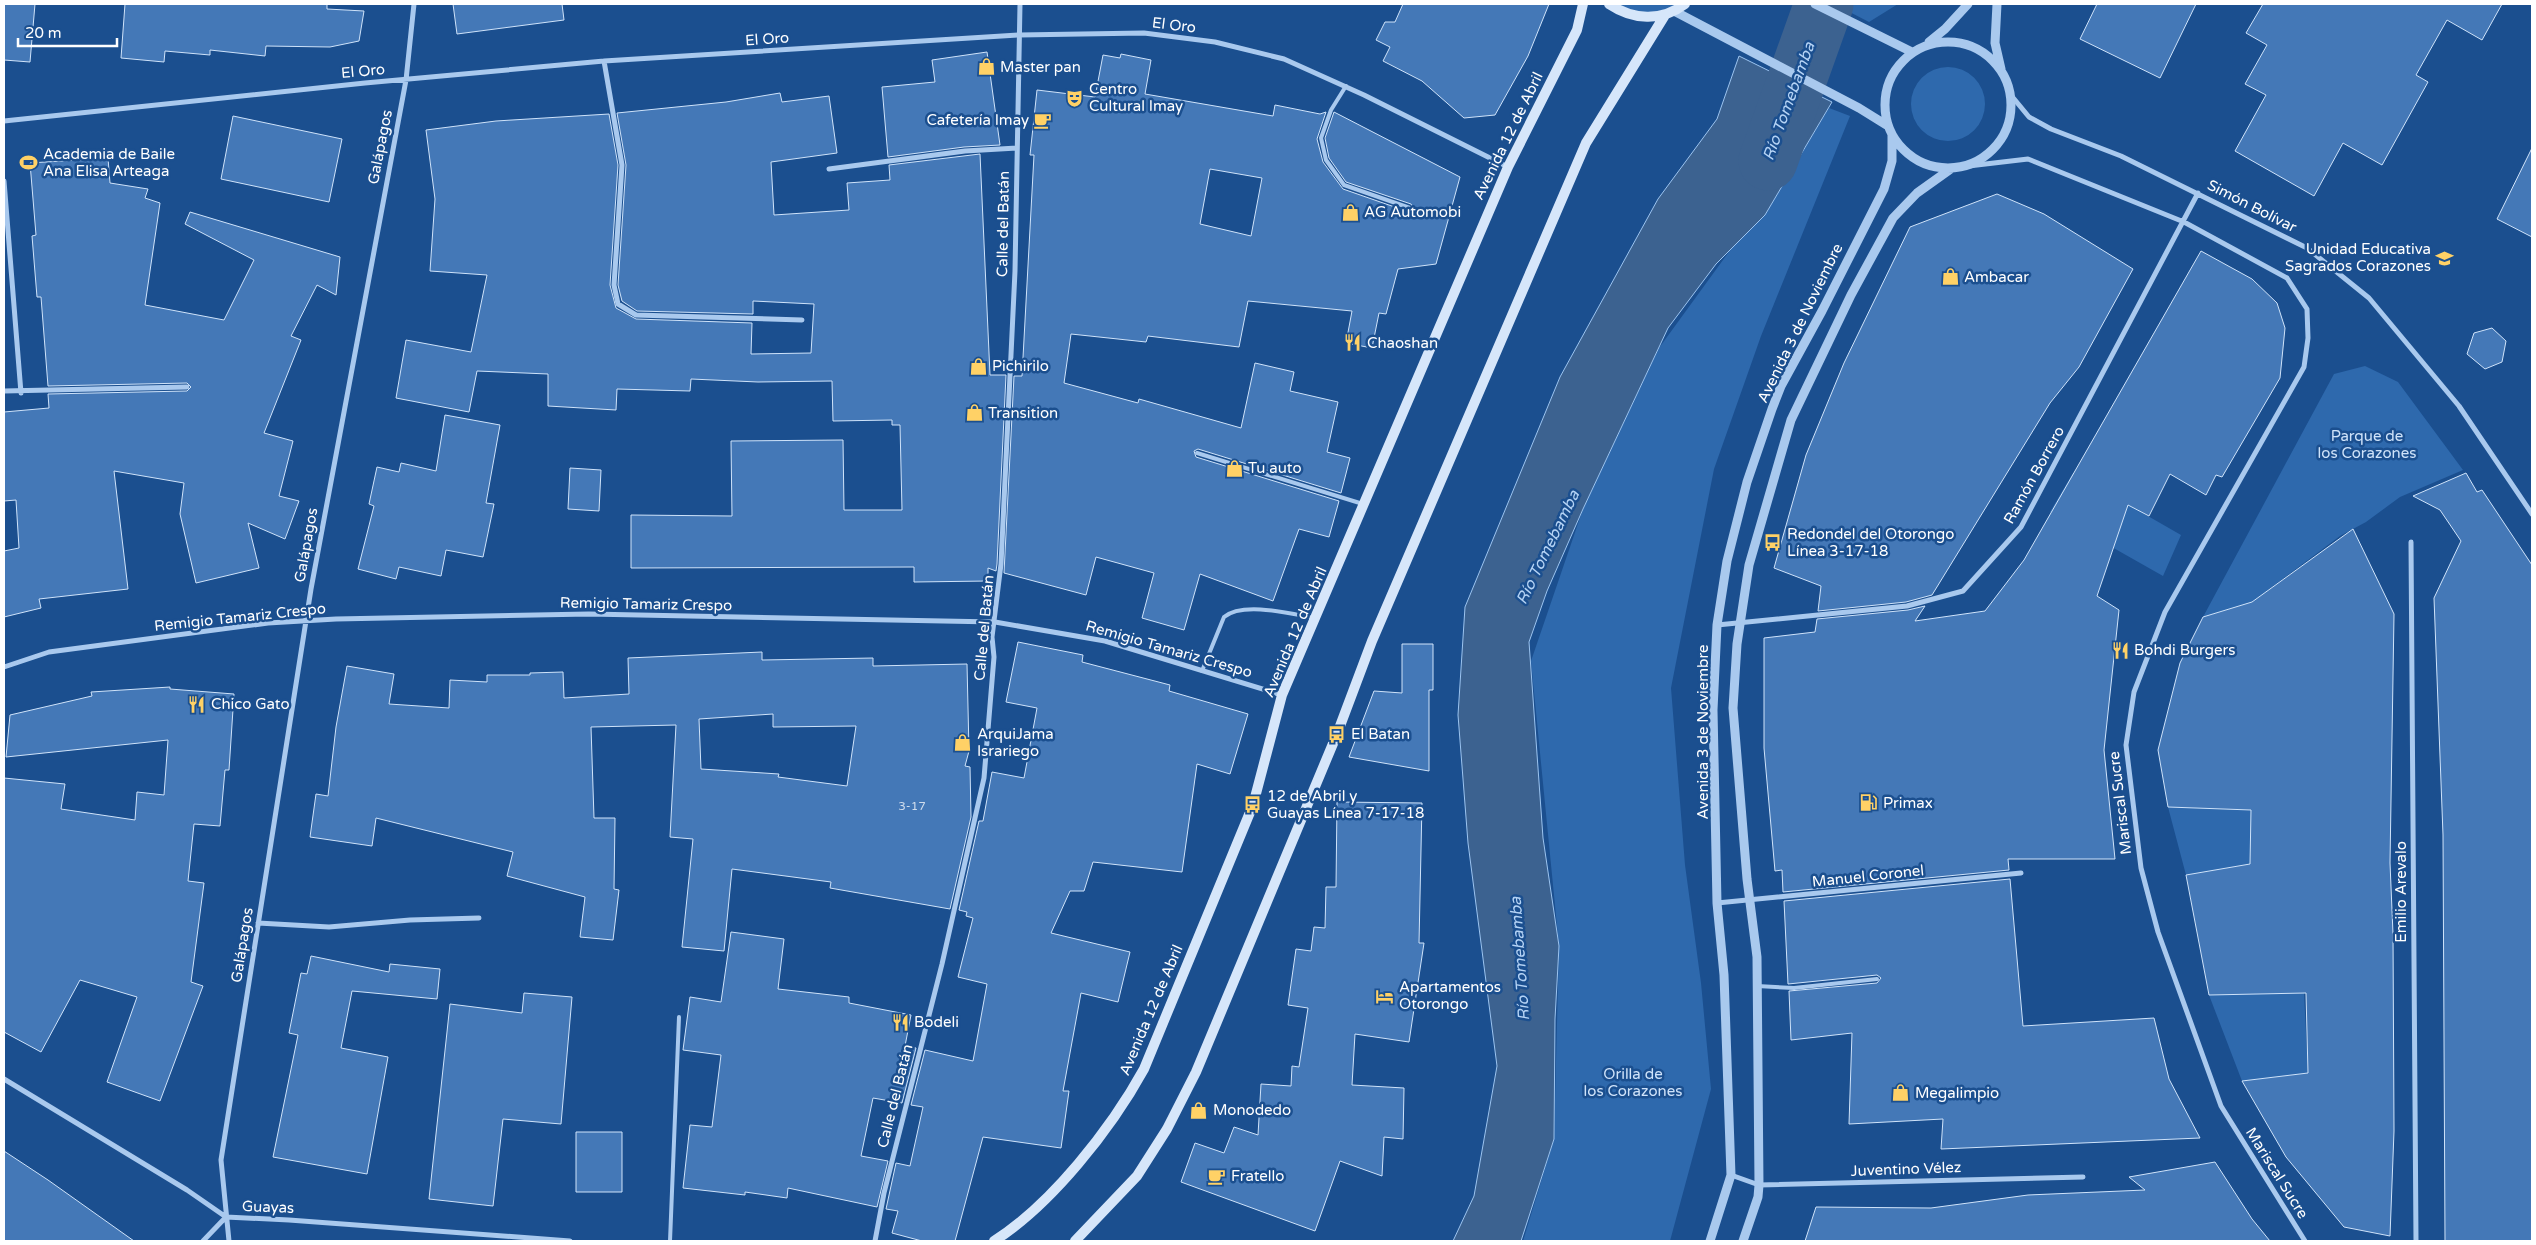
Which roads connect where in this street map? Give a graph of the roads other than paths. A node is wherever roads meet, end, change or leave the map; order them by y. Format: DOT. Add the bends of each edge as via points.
graph roads {
  1 [pos="414,4"];
  2 [pos="1020,4"];
  3 [pos="1583,4"];
  4 [pos="1608,4"];
  5 [pos="1685,4"];
  6 [pos="1815,4"];
  7 [pos="1968,4"];
  8 [pos="1997,4"];
  9 [pos="1670,13"];
  10 [pos="1019,35"];
  11 [pos="1923,46"];
  12 [pos="1912,52"];
  13 [pos="604,61"];
  14 [pos="2001,72"];
  15 [pos="406,80"];
  16 [pos="1346,86"];
  17 [pos="2010,94"];
  18 [pos="4,121"];
  19 [pos="1888,126"];
  20 [pos="1892,135"];
  21 [pos="1017,148"];
  22 [pos="1508,166"];
  23 [pos="830,168"];
  24 [pos="1956,168"];
  25 [pos="4,181"];
  26 [pos="2198,193"];
  27 [pos="1410,208"];
  28 [pos="2184,222"];
  29 [pos="802,320"];
  30 [pos="187,387"];
  31 [pos="4,391"];
  32 [pos="21,393"];
  33 [pos="1197,453"];
  34 [pos="1365,505"];
  35 [pos="2532,514"];
  36 [pos="2411,542"];
  37 [pos="1317,618"];
  38 [pos="306,621"];
  39 [pos="995,622"];
  40 [pos="1740,622"];
  41 [pos="1718,625"];
  42 [pos="4,667"];
  43 [pos="1202,671"];
  44 [pos="1282,695"];
  45 [pos="2021,873"];
  46 [pos="1750,901"];
  47 [pos="1718,903"];
  48 [pos="479,918"];
  49 [pos="258,924"];
  50 [pos="1877,979"];
  51 [pos="1757,986"];
  52 [pos="679,1017"];
  53 [pos="4,1079"];
  54 [pos="1731,1175"];
  55 [pos="2083,1176"];
  56 [pos="1759,1185"];
  57 [pos="226,1217"];
  58 [pos="203,1241"];
  59 [pos="228,1241"];
  60 [pos="570,1241"];
  61 [pos="670,1241"];
  62 [pos="875,1241"];
  63 [pos="994,1241"];
  64 [pos="1075,1241"];
  65 [pos="1710,1241"];
  66 [pos="1743,1241"];
  67 [pos="2305,1241"];
  68 [pos="2416,1241"];
  1 -- 15 [label="street, Galápagos"];
  2 -- 10 [label="street, Calle del Batán"];
  3 -- 22 [label="main road, Avenida 12 de Abril" via="1577,30"];
  4 -- 9 [label="main road" via="1634,16 1649,18"];
  5 -- 9 [label="main road"];
  6 -- 12 [label="street"];
  7 -- 11 [label="street" via="1945,29"];
  8 -- 14 [label="street" via="1995,43"];
  9 -- 19 [label="street" via="1688,19"];
  9 -- 64 [label="main road" via="1586,144 1372,641 1337,734 1196,1072 1167,1129 1137,1176"];
  10 -- 13 [label="street, El Oro"];
  10 -- 16 [label="street, El Oro" via="1144,33 1215,42 1284,59"];
  10 -- 21 [label="street, Calle del Batán"];
  11 -- 12 [label="street"];
  11 -- 14 [label="street" via="1937,42 1966,44 1980,50"];
  12 -- 19 [label="street" via="1897,66 1887,85 1884,106"];
  13 -- 15 [label="street, El Oro"];
  13 -- 29 [label="street" via="622,165 614,285 618,304 636,315"];
  14 -- 17 [label="street"];
  15 -- 18 [label="street, El Oro"];
  15 -- 38 [label="street, Galápagos"];
  16 -- 22 [label="street, El Oro"];
  16 -- 27 [label="lane" via="1331,110 1321,138 1326,160 1344,185"];
  17 -- 24 [label="street" via="2007,126 2000,141 1975,162"];
  17 -- 26 [label="street, Simón Bolívar" via="2029,117 2044,125 2121,156"];
  19 -- 20 [label="street"];
  20 -- 24 [label="street" via="1911,157 1924,164"];
  20 -- 41 [label="street, Avenida 3 de Noviembre" via="1892,161 1884,188 1772,409 1747,482 1727,560"];
  21 -- 23 [label="street" via="965,151"];
  21 -- 39 [label="street, Calle del Batán" via="1015,271 1001,564"];
  22 -- 34 [label="main road, Avenida 12 de Abril"];
  24 -- 28 [label="street" via="2028,159"];
  24 -- 40 [label="street, Avenida 3 de Noviembre" via="1917,192 1893,218 1851,295 1791,420 1749,565"];
  25 -- 32 [label="street"];
  26 -- 28 [label="street, Ramón Borrero"];
  26 -- 35 [label="street, Simón Bolívar" via="2307,248 2369,298 2460,406"];
  28 -- 40 [label="street, Ramón Borrero" via="2022,527 1963,590 1907,606"];
  28 -- 67 [label="street, Mariscal Sucre" via="2287,278 2307,309 2308,338 2304,367 2165,612 2134,692 2126,745 2141,868 2158,932 2221,1106"];
  30 -- 32 [label="street"];
  31 -- 32 [label="street"];
  33 -- 34 [label="lane"];
  34 -- 37 [label="main road, Avenida 12 de Abril"];
  36 -- 68 [label="street, Emilio Arevalo"];
  37 -- 43 [label="lane" via="1251,609 1231,611 1224,617"];
  37 -- 44 [label="main road, Avenida 12 de Abril"];
  38 -- 39 [label="street, Remigio Tamariz Crespo" via="589,614"];
  38 -- 42 [label="street, Remigio Tamariz Crespo" via="268,623 49,652"];
  38 -- 49 [label="street, Galápagos"];
  39 -- 43 [label="street, Remigio Tamariz Crespo" via="1105,641"];
  39 -- 62 [label="street, Calle del Batán" via="984,778"];
  40 -- 41 [label="street, Ramón Borrero"];
  40 -- 46 [label="street, Avenida 3 de Noviembre" via="1733,708"];
  41 -- 47 [label="street, Avenida 3 de Noviembre" via="1713,710"];
  43 -- 44 [label="street, Remigio Tamariz Crespo"];
  44 -- 63 [label="main road, Avenida 12 de Abril" via="1253,805 1144,1069 1125,1103 1042,1205"];
  45 -- 46 [label="street, Manuel Coronel"];
  46 -- 47 [label="street, Manuel Coronel"];
  46 -- 51 [label="street, Avenida 3 de Noviembre"];
  47 -- 54 [label="street, Avenida 3 de Noviembre" via="1724,975"];
  48 -- 49 [label="street" via="329,927"];
  49 -- 57 [label="street, Galápagos" via="221,1160"];
  50 -- 51 [label="lane" via="1794,988"];
  51 -- 56 [label="street, Avenida 3 de Noviembre"];
  52 -- 61 [label="lane"];
  53 -- 57 [label="street, Guayas"];
  54 -- 56 [label="street, Juventino Vélez"];
  54 -- 65 [label="street, Avenida 3 de Noviembre"];
  55 -- 56 [label="street, Juventino Vélez"];
  56 -- 66 [label="street, Avenida 3 de Noviembre"];
  57 -- 58 [label="street"];
  57 -- 59 [label="street, Galápagos"];
  57 -- 60 [label="street, Guayas"];
}
